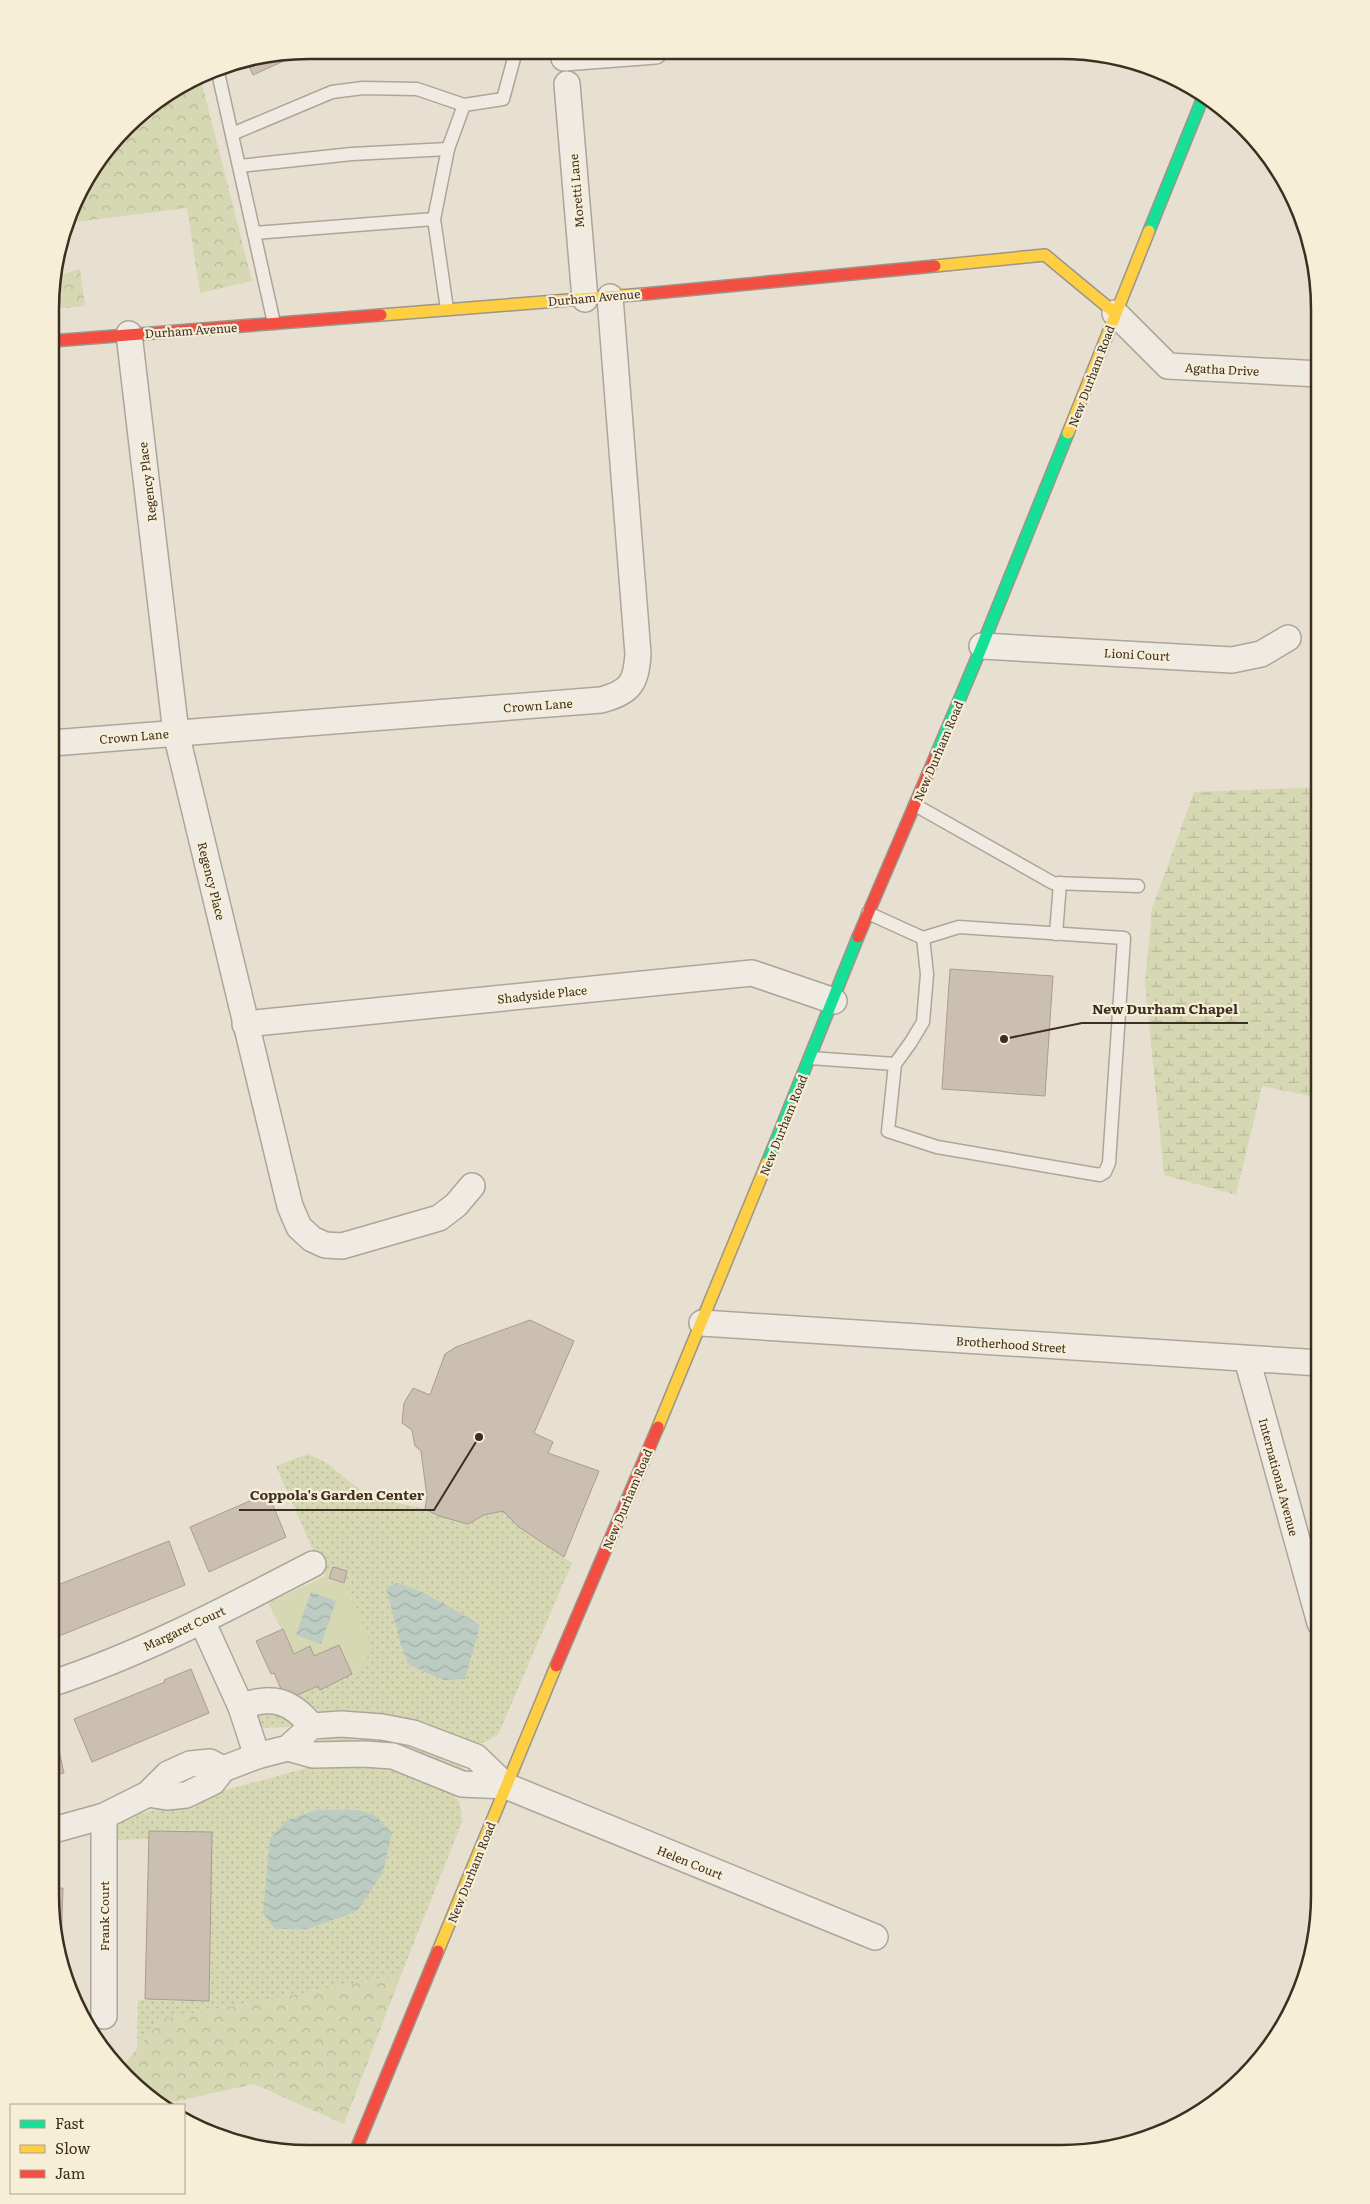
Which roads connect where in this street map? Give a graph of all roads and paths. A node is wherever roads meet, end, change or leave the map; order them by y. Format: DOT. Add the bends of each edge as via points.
graph roads {
  1 [pos="514,59"];
  2 [pos="219,76"];
  3 [pos="567,84"];
  4 [pos="1201,102"];
  5 [pos="464,105"];
  6 [pos="232,134"];
  7 [pos="448,149"];
  8 [pos="239,166"];
  9 [pos="434,219"];
  10 [pos="254,233"];
  11 [pos="610,297"];
  12 [pos="585,299"];
  13 [pos="447,309"];
  14 [pos="1115,313"];
  15 [pos="274,323"];
  16 [pos="129,334"];
  17 [pos="59,340"];
  18 [pos="1311,374"];
  19 [pos="1288,638"];
  20 [pos="982,646"];
  21 [pos="176,733"];
  22 [pos="59,742"];
  23 [pos="915,805"];
  24 [pos="1060,883"];
  25 [pos="1138,886"];
  26 [pos="868,913"];
  27 [pos="1056,934"];
  28 [pos="924,938"];
  29 [pos="834,1001"];
  30 [pos="245,1024"];
  31 [pos="810,1058"];
  32 [pos="894,1064"];
  33 [pos="472,1186"];
  34 [pos="702,1323"];
  35 [pos="1247,1359"];
  36 [pos="1311,1363"];
  37 [pos="313,1564"];
  38 [pos="1311,1590"];
  39 [pos="202,1621"];
  40 [pos="59,1681"];
  41 [pos="242,1707"];
  42 [pos="312,1726"];
  43 [pos="288,1748"];
  44 [pos="257,1756"];
  45 [pos="506,1786"];
  46 [pos="104,1816"];
  47 [pos="59,1828"];
  48 [pos="875,1937"];
  49 [pos="104,2016"];
  50 [pos="358,2145"];
  1 -- 5 [label="lane" via="503,99"];
  2 -- 6 [label="lane"];
  3 -- 12 [label="street, Moretti Lane"];
  4 -- 14 [label="main road, New Durham Road"];
  5 -- 6 [label="lane" via="417,89 363,88 332,92"];
  5 -- 7 [label="lane"];
  6 -- 8 [label="lane"];
  7 -- 8 [label="lane" via="371,152"];
  7 -- 9 [label="lane"];
  8 -- 10 [label="lane"];
  9 -- 10 [label="lane"];
  9 -- 13 [label="lane"];
  10 -- 15 [label="lane"];
  11 -- 12 [label="main road, Durham Avenue"];
  11 -- 14 [label="main road, Durham Avenue" via="1046,254"];
  11 -- 21 [label="street, Crown Lane" via="638,654 637,673 630,687 618,696 601,700"];
  12 -- 13 [label="main road, Durham Avenue"];
  13 -- 15 [label="main road, Durham Avenue"];
  14 -- 18 [label="street, Agatha Drive" via="1168,366"];
  14 -- 20 [label="main road, New Durham Road"];
  15 -- 16 [label="main road, Durham Avenue"];
  16 -- 17 [label="main road, Durham Avenue"];
  16 -- 21 [label="street, Regency Place"];
  19 -- 20 [label="street, Lioni Court" via="1261,654 1232,660"];
  20 -- 23 [label="main road, New Durham Road"];
  21 -- 22 [label="street, Crown Lane"];
  21 -- 30 [label="street, Regency Place"];
  23 -- 24 [label="lane" via="1053,883"];
  23 -- 26 [label="main road, New Durham Road"];
  24 -- 25 [label="lane"];
  24 -- 27 [label="lane"];
  26 -- 28 [label="lane"];
  26 -- 29 [label="main road, New Durham Road"];
  27 -- 28 [label="lane" via="959,927"];
  27 -- 32 [label="lane" via="1124,938 1109,1163 1105,1172 1100,1174 937,1147 888,1132"];
  28 -- 32 [label="lane" via="923,1022"];
  29 -- 30 [label="street, Shadyside Place" via="752,973"];
  29 -- 31 [label="main road, New Durham Road"];
  30 -- 33 [label="street, Regency Place" via="290,1206 299,1227 312,1238 325,1245 342,1246 439,1218 456,1205"];
  31 -- 32 [label="lane"];
  31 -- 34 [label="main road, New Durham Road"];
  34 -- 35 [label="street, Brotherhood Street"];
  34 -- 45 [label="main road, New Durham Road"];
  35 -- 36 [label="street, Brotherhood Street"];
  35 -- 38 [label="street, International Avenue"];
  37 -- 39 [label="street, Margaret Court"];
  39 -- 40 [label="street, Margaret Court"];
  39 -- 41 [label="street"];
  41 -- 42 [label="street" via="255,1701 271,1700 301,1714"];
  41 -- 44 [label="street"];
  42 -- 43 [label="street"];
  42 -- 45 [label="street" via="382,1726 412,1733 476,1758"];
  43 -- 44 [label="street"];
  43 -- 45 [label="street" via="314,1755 393,1756 462,1784"];
  44 -- 46 [label="street" via="223,1769 210,1762 190,1764 168,1774 148,1794"];
  45 -- 48 [label="street, Helen Court"];
  45 -- 50 [label="main road, New Durham Road"];
  46 -- 47 [label="street"];
  46 -- 49 [label="street, Frank Court"];
}
